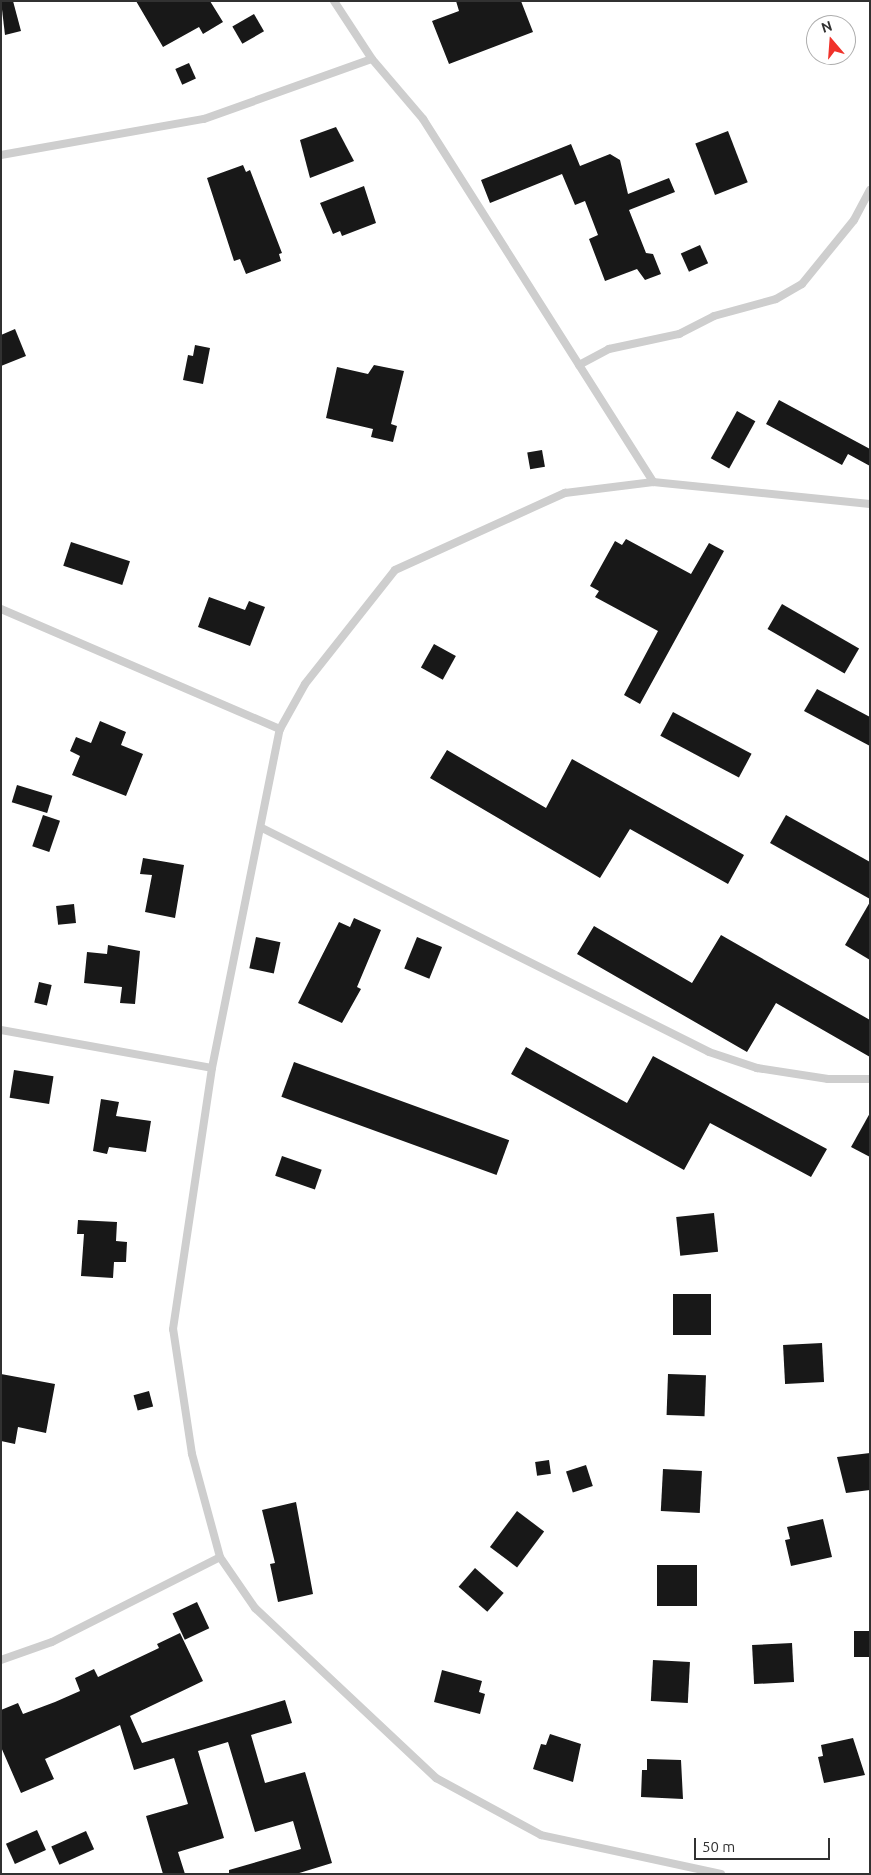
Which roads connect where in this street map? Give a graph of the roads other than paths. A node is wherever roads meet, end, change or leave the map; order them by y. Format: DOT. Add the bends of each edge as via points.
graph roads {
  1 [pos="334,1"];
  2 [pos="372,58"];
  3 [pos="1,155"];
  4 [pos="870,190"];
  5 [pos="579,365"];
  6 [pos="653,482"];
  7 [pos="870,504"];
  8 [pos="1,609"];
  9 [pos="280,729"];
  10 [pos="262,828"];
  11 [pos="1,1030"];
  12 [pos="212,1068"];
  13 [pos="870,1079"];
  14 [pos="220,1557"];
  15 [pos="1,1660"];
  16 [pos="721,1874"];
  1 -- 2 [label="lane"];
  2 -- 3 [label="lane" via="204,119"];
  2 -- 5 [label="lane" via="423,119"];
  4 -- 5 [label="lane" via="854,220 802,284 776,299 714,316 679,334 609,349"];
  5 -- 6 [label="lane"];
  6 -- 7 [label="lane"];
  6 -- 9 [label="lane" via="565,493 395,570 305,684"];
  8 -- 9 [label="lane"];
  9 -- 10 [label="lane"];
  10 -- 12 [label="lane"];
  10 -- 13 [label="lane" via="709,1052 757,1068 828,1079"];
  11 -- 12 [label="lane"];
  12 -- 14 [label="lane" via="173,1330 192,1454"];
  14 -- 15 [label="lane" via="52,1642"];
  14 -- 16 [label="lane" via="255,1608 436,1778 541,1835"];
}
